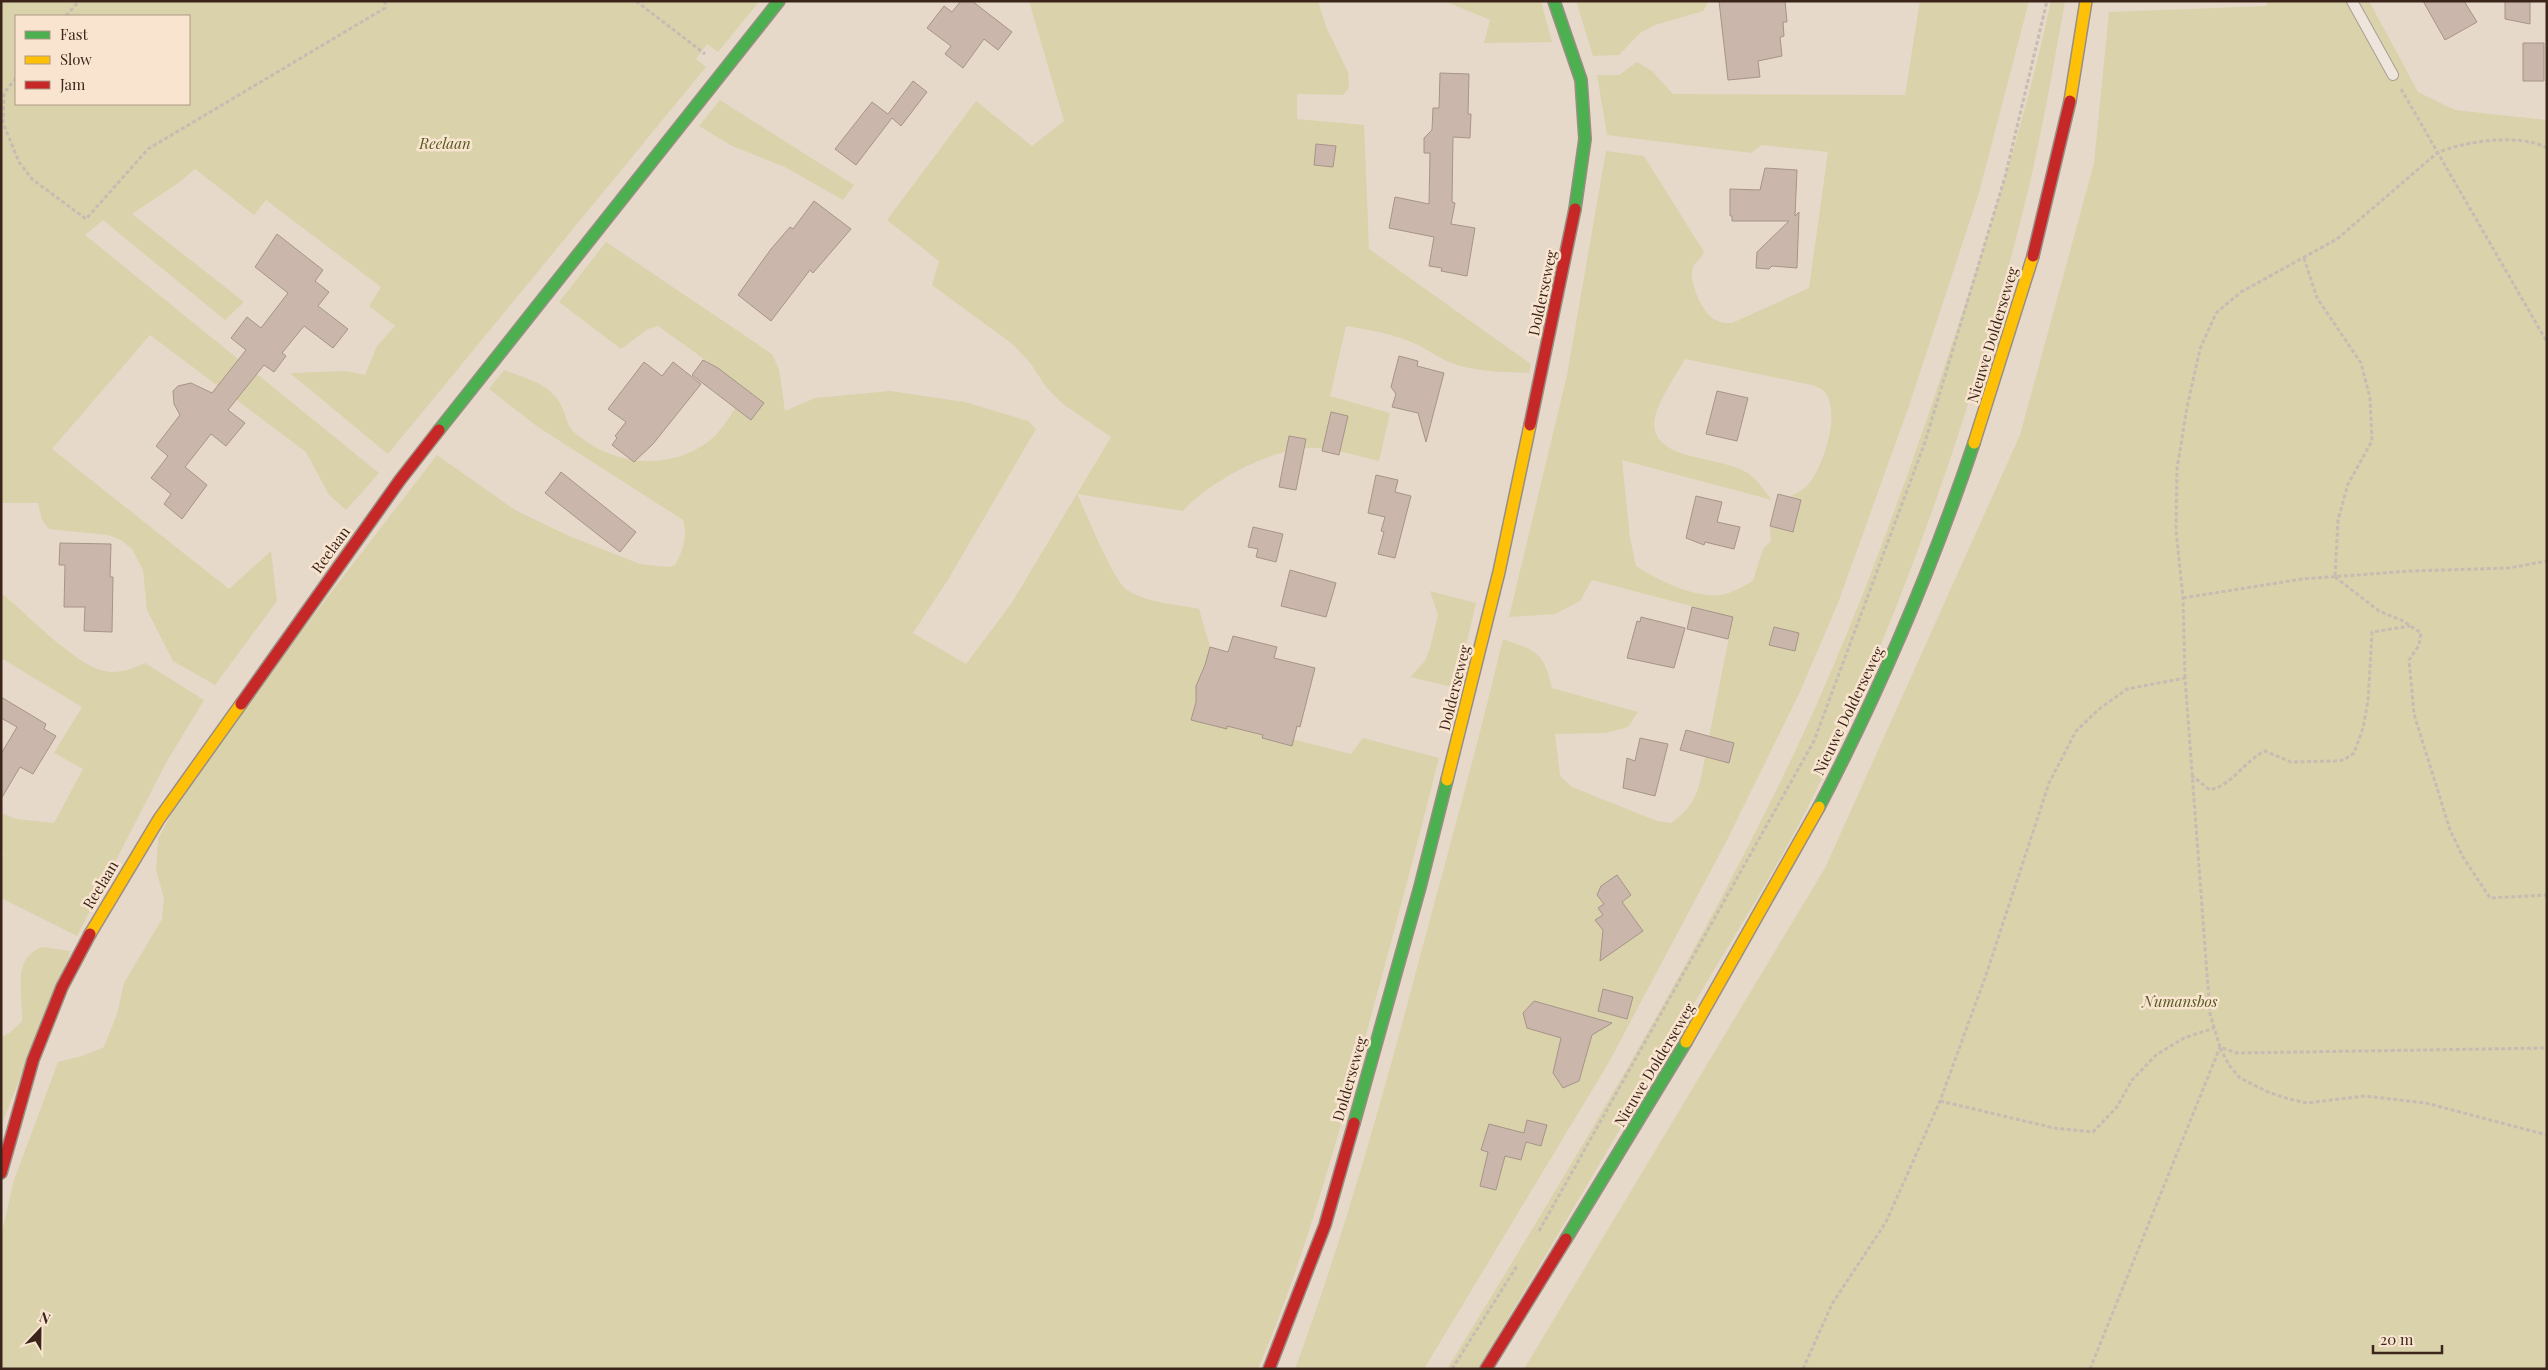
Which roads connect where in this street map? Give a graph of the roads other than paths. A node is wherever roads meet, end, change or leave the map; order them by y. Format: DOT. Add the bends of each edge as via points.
graph roads {
  1 [pos="779,1"];
  2 [pos="1554,1"];
  3 [pos="2086,1"];
  4 [pos="2352,1"];
  5 [pos="2393,75"];
  6 [pos="1,1173"];
  7 [pos="1269,1369"];
  8 [pos="1486,1369"];
  1 -- 6 [label="main road, Reelaan" via="400,480 159,819 105,906 62,987 33,1060"];
  2 -- 7 [label="main road, Dolderseweg" via="1581,80 1585,139 1572,229 1499,572 1420,887 1324,1225"];
  3 -- 8 [label="main road, Nieuwe Dolderseweg" via="2064,132 2028,272 1981,426 1943,534 1899,641 1812,821 1694,1032"];
  4 -- 5 [label="lane"];
}
